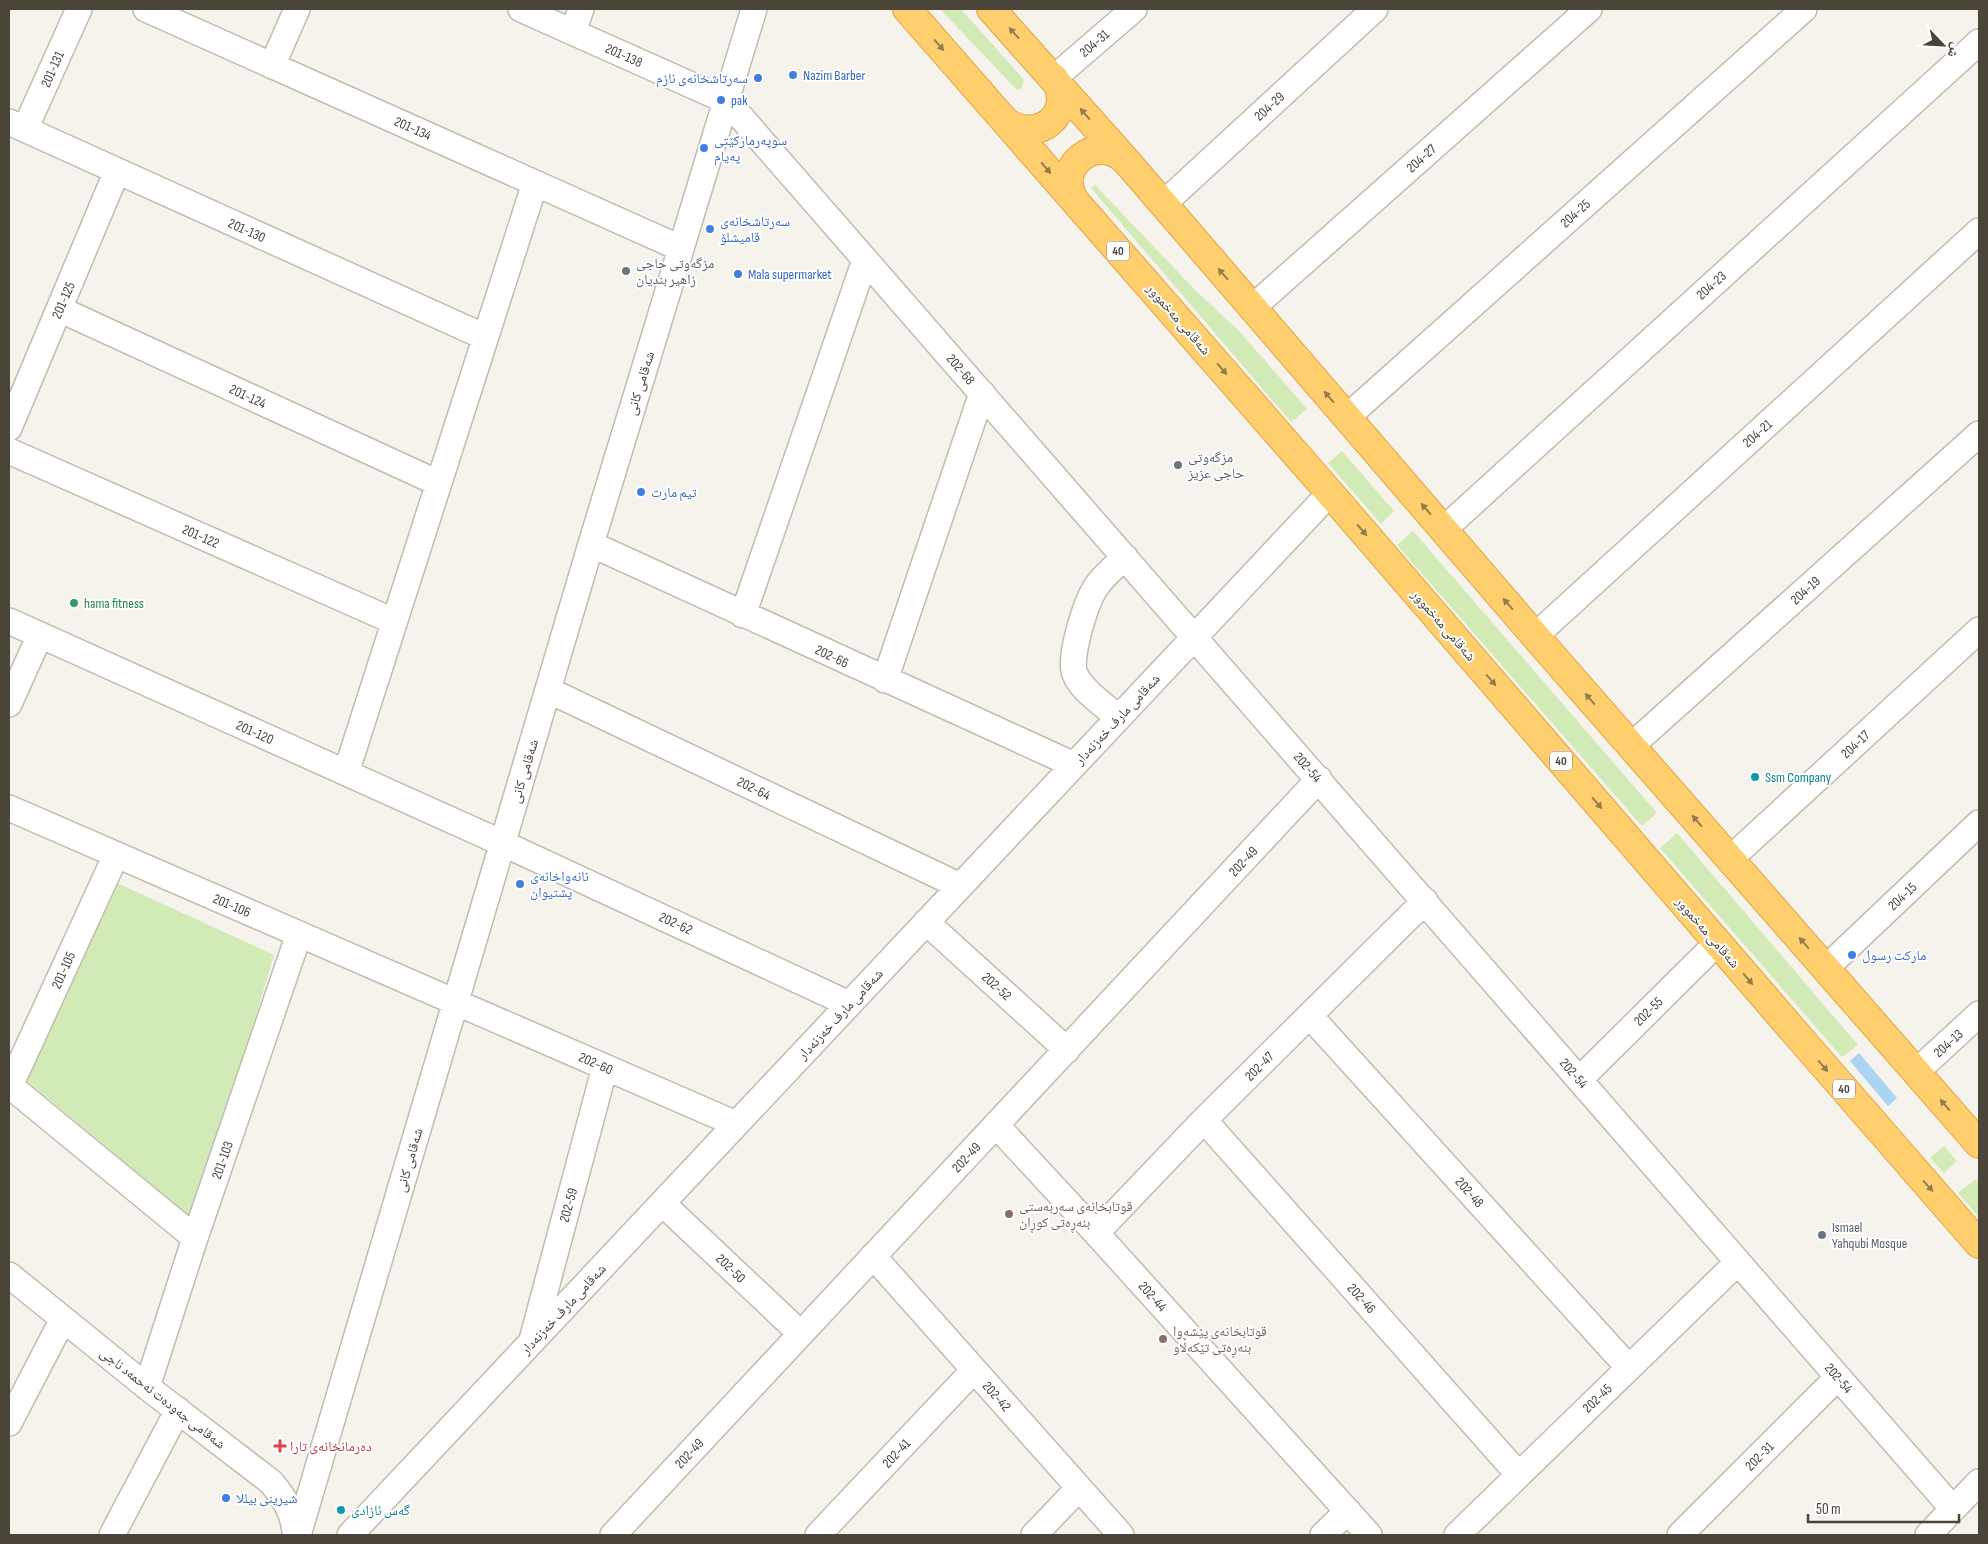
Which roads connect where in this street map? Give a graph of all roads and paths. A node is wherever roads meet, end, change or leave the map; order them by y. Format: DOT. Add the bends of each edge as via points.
graph roads {
  1 [pos="79,9"];
  2 [pos="146,9"];
  3 [pos="297,9"];
  4 [pos="521,9"];
  5 [pos="581,9"];
  6 [pos="754,9"];
  7 [pos="907,9"];
  8 [pos="992,9"];
  9 [pos="1134,9"];
  10 [pos="1375,9"];
  11 [pos="1589,9"];
  12 [pos="1804,9"];
  13 [pos="573,32"];
  14 [pos="1979,42"];
  15 [pos="272,66"];
  16 [pos="1054,78"];
  17 [pos="727,101"];
  18 [pos="1005,121"];
  19 [pos="17,126"];
  20 [pos="1128,163"];
  21 [pos="117,171"];
  22 [pos="535,183"];
  23 [pos="1075,201"];
  24 [pos="1163,204"];
  25 [pos="1979,231"];
  26 [pos="680,248"];
  27 [pos="866,260"];
  28 [pos="1252,308"];
  29 [pos="59,309"];
  30 [pos="485,337"];
  31 [pos="982,393"];
  32 [pos="1347,417"];
  33 [pos="9,428"];
  34 [pos="1979,434"];
  35 [pos="9,451"];
  36 [pos="438,483"];
  37 [pos="1330,493"];
  38 [pos="1443,530"];
  39 [pos="591,544"];
  40 [pos="1125,557"];
  41 [pos="743,615"];
  42 [pos="9,621"];
  43 [pos="394,621"];
  44 [pos="1979,630"];
  45 [pos="40,635"];
  46 [pos="1195,636"];
  47 [pos="1535,636"];
  48 [pos="885,680"];
  49 [pos="548,690"];
  50 [pos="9,704"];
  51 [pos="1118,717"];
  52 [pos="1632,746"];
  53 [pos="1074,765"];
  54 [pos="346,773"];
  55 [pos="1319,779"];
  56 [pos="9,808"];
  57 [pos="1979,823"];
  58 [pos="502,843"];
  59 [pos="116,855"];
  60 [pos="1730,859"];
  61 [pos="960,886"];
  62 [pos="1424,901"];
  63 [pos="926,922"];
  64 [pos="299,934"];
  65 [pos="1717,943"];
  66 [pos="1826,968"];
  67 [pos="455,1002"];
  68 [pos="849,1004"];
  69 [pos="1979,1014"];
  70 [pos="1310,1016"];
  71 [pos="1067,1050"];
  72 [pos="605,1067"];
  73 [pos="1916,1072"];
  74 [pos="1580,1079"];
  75 [pos="10,1085"];
  76 [pos="1204,1120"];
  77 [pos="736,1124"];
  78 [pos="996,1125"];
  79 [pos="1979,1144"];
  80 [pos="662,1203"];
  81 [pos="1096,1233"];
  82 [pos="195,1238"];
  83 [pos="1979,1244"];
  84 [pos="873,1256"];
  85 [pos="1738,1262"];
  86 [pos="9,1275"];
  87 [pos="63,1319"];
  88 [pos="800,1334"];
  89 [pos="531,1343"];
  90 [pos="1629,1368"];
  91 [pos="974,1370"];
  92 [pos="1838,1377"];
  93 [pos="147,1387"];
  94 [pos="178,1410"];
  95 [pos="9,1423"];
  96 [pos="1519,1475"];
  97 [pos="1979,1482"];
  98 [pos="1079,1488"];
  99 [pos="1953,1509"];
  100 [pos="1348,1512"];
  101 [pos="112,1535"];
  102 [pos="296,1535"];
  103 [pos="350,1535"];
  104 [pos="613,1535"];
  105 [pos="818,1535"];
  106 [pos="1034,1535"];
  107 [pos="1121,1535"];
  108 [pos="1323,1535"];
  109 [pos="1369,1535"];
  110 [pos="1458,1535"];
  111 [pos="1680,1535"];
  112 [pos="1928,1535"];
  1 -- 19 [label="street, 201-131"];
  2 -- 15 [label="street, 201-134"];
  3 -- 15 [label="street"];
  4 -- 13 [label="street, 201-138"];
  5 -- 13 [label="street"];
  6 -- 17 [label="street, شەقامی کانی"];
  7 -- 18 [label="highway, شەقامی مەخموور / 40, one-way"];
  16 -- 8 [label="highway, one-way"];
  9 -- 16 [label="street, 204-31"];
  10 -- 24 [label="street, 204-29"];
  11 -- 28 [label="street, 204-27"];
  12 -- 32 [label="street, 204-25"];
  13 -- 17 [label="street, 201-138"];
  14 -- 38 [label="street, 204-23"];
  15 -- 22 [label="street, 201-134"];
  16 -- 18 [label="highway" via="1061,103 1051,122 1036,130 1025,131"];
  20 -- 16 [label="highway, one-way"];
  17 -- 26 [label="street, شەقامی کانی"];
  17 -- 27 [label="street, 202-68"];
  18 -- 23 [label="highway, شەقامی مەخموور / 40, one-way"];
  19 -- 21 [label="street, 201-130"];
  20 -- 23 [label="highway" via="1105,150 1095,150 1081,157 1070,175 1069,186"];
  20 -- 24 [label="highway"];
  21 -- 29 [label="street, 201-125"];
  21 -- 30 [label="street, 201-130"];
  22 -- 26 [label="street, 201-134"];
  22 -- 30 [label="street"];
  23 -- 37 [label="highway, شەقامی مەخموور / 40, one-way"];
  28 -- 24 [label="highway, one-way"];
  25 -- 47 [label="street, 204-21"];
  26 -- 39 [label="street, شەقامی کانی"];
  27 -- 31 [label="street, 202-68"];
  27 -- 41 [label="street"];
  32 -- 28 [label="highway, one-way"];
  29 -- 33 [label="street, 201-125"];
  29 -- 36 [label="street, 201-124"];
  30 -- 36 [label="street"];
  31 -- 40 [label="street, 202-68"];
  31 -- 48 [label="street"];
  38 -- 32 [label="highway, one-way"];
  34 -- 52 [label="street, 204-19"];
  35 -- 43 [label="street, 201-122"];
  36 -- 43 [label="street"];
  37 -- 46 [label="street, شەقامی مارف خەزنەدار"];
  37 -- 65 [label="highway, شەقامی مەخموور / 40, one-way"];
  47 -- 38 [label="highway, one-way"];
  39 -- 41 [label="street, 202-66"];
  39 -- 49 [label="street, شەقامی کانی"];
  40 -- 46 [label="street, 202-68"];
  40 -- 51 [label="street" via="1097,585 1090,598 1083,614 1073,666 1075,676 1090,694"];
  41 -- 48 [label="street, 202-66"];
  42 -- 45 [label="street, 201-120"];
  43 -- 54 [label="street"];
  44 -- 60 [label="street, 204-17"];
  45 -- 50 [label="street"];
  45 -- 54 [label="street, 201-120"];
  46 -- 51 [label="street, شەقامی مارف خەزنەدار"];
  46 -- 55 [label="street, 202-54"];
  52 -- 47 [label="highway, one-way"];
  48 -- 53 [label="street, 202-66"];
  49 -- 58 [label="street, شەقامی کانی"];
  49 -- 61 [label="street, 202-64"];
  51 -- 53 [label="street, شەقامی مارف خەزنەدار"];
  60 -- 52 [label="highway, one-way"];
  53 -- 61 [label="street, شەقامی مارف خەزنەدار"];
  54 -- 58 [label="street, 201-120"];
  55 -- 62 [label="street, 202-54"];
  55 -- 71 [label="street, 202-49"];
  56 -- 59 [label="street, 201-106"];
  57 -- 66 [label="street, 204-15"];
  58 -- 67 [label="street, شەقامی کانی"];
  58 -- 68 [label="street, 202-62"];
  59 -- 64 [label="street, 201-106"];
  59 -- 75 [label="street, 201-105"];
  66 -- 60 [label="highway, one-way"];
  61 -- 63 [label="street, شەقامی مارف خەزنەدار"];
  62 -- 70 [label="street, 202-47"];
  62 -- 74 [label="street, 202-54"];
  63 -- 68 [label="street, شەقامی مارف خەزنەدار"];
  63 -- 71 [label="street, 202-52"];
  64 -- 67 [label="street, 201-106"];
  64 -- 82 [label="street, 201-103"];
  65 -- 74 [label="street, 202-55"];
  65 -- 83 [label="highway, شەقامی مەخموور / 40, one-way"];
  66 -- 73 [label="highway"];
  67 -- 72 [label="street, 202-60"];
  67 -- 102 [label="street, شەقامی کانی"];
  68 -- 77 [label="street, شەقامی مارف خەزنەدار"];
  69 -- 73 [label="street, 204-13"];
  70 -- 76 [label="street, 202-47"];
  70 -- 90 [label="street, 202-48"];
  71 -- 78 [label="street, 202-49"];
  72 -- 77 [label="street, 202-60"];
  72 -- 89 [label="street, 202-59"];
  79 -- 73 [label="highway, one-way"];
  74 -- 85 [label="street, 202-54"];
  75 -- 82 [label="street"];
  76 -- 81 [label="street, 202-47"];
  76 -- 96 [label="street, 202-46"];
  77 -- 80 [label="street, شەقامی مارف خەزنەدار"];
  78 -- 81 [label="street, 202-44"];
  78 -- 84 [label="street, 202-49"];
  80 -- 88 [label="street, 202-50"];
  80 -- 89 [label="street, شەقامی مارف خەزنەدار"];
  81 -- 100 [label="street, 202-44"];
  82 -- 93 [label="street, 201-103"];
  84 -- 88 [label="street, 202-49"];
  84 -- 91 [label="street, 202-42"];
  85 -- 90 [label="street, 202-45"];
  85 -- 92 [label="street, 202-54"];
  86 -- 87 [label="street, شەقامی جەودەت ئەحمەد ناجی"];
  87 -- 93 [label="street, شەقامی جەودەت ئەحمەد ناجی"];
  87 -- 95 [label="street"];
  88 -- 104 [label="street, 202-49"];
  89 -- 103 [label="street, شەقامی مارف خەزنەدار"];
  90 -- 96 [label="street, 202-45"];
  91 -- 98 [label="street, 202-42"];
  91 -- 105 [label="street, 202-41"];
  92 -- 99 [label="street, 202-54"];
  92 -- 111 [label="street, 202-31"];
  93 -- 94 [label="street, شەقامی جەودەت ئەحمەد ناجی"];
  94 -- 101 [label="street"];
  94 -- 102 [label="street, شەقامی جەودەت ئەحمەد ناجی" via="271,1482 291,1512"];
  96 -- 110 [label="street, 202-45"];
  97 -- 99 [label="street"];
  98 -- 106 [label="street"];
  98 -- 107 [label="street, 202-42"];
  99 -- 112 [label="street"];
  100 -- 108 [label="street"];
  100 -- 109 [label="street, 202-44"];
}
